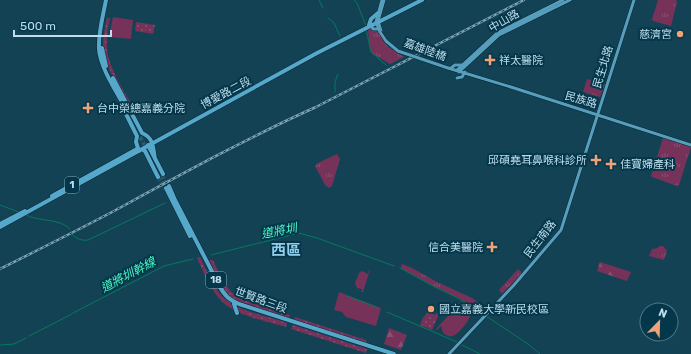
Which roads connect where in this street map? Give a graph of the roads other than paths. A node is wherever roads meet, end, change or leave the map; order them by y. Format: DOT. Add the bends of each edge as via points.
graph roads {
  1 [pos="107,0"];
  2 [pos="383,0"];
  3 [pos="418,0"];
  4 [pos="422,0"];
  5 [pos="563,0"];
  6 [pos="570,0"];
  7 [pos="634,0"];
  8 [pos="548,10"];
  9 [pos="379,20"];
  10 [pos="367,27"];
  11 [pos="380,30"];
  12 [pos="464,66"];
  13 [pos="449,68"];
  14 [pos="459,71"];
  15 [pos="465,72"];
  16 [pos="110,76"];
  17 [pos="457,78"];
  18 [pos="127,111"];
  19 [pos="598,114"];
  20 [pos="134,123"];
  21 [pos="140,136"];
  22 [pos="150,144"];
  23 [pos="691,145"];
  24 [pos="140,149"];
  25 [pos="150,152"];
  26 [pos="155,159"];
  27 [pos="583,161"];
  28 [pos="161,176"];
  29 [pos="167,188"];
  30 [pos="175,202"];
  31 [pos="19,216"];
  32 [pos="0,224"];
  33 [pos="0,228"];
  34 [pos="234,304"];
  35 [pos="236,313"];
  36 [pos="371,348"];
  37 [pos="386,354"];
  38 [pos="394,354"];
  39 [pos="449,354"];
  1 -- 16 [label="main road" via="101,41"];
  2 -- 9 [label="main road"];
  3 -- 9 [label="main road, 博愛路二段 / 1"];
  4 -- 9 [label="main road, 博愛路二段 / 1"];
  5 -- 8 [label="main road"];
  6 -- 8 [label="main road"];
  7 -- 19 [label="main road, 民生北路"];
  8 -- 12 [label="main road, 中山路" via="497,33"];
  9 -- 10 [label="main road, 博愛路二段 / 1"];
  9 -- 10 [label="main road" via="371,19"];
  9 -- 11 [label="main road"];
  10 -- 11 [label="main road"];
  10 -- 22 [label="main road, 博愛路二段 / 1" via="316,52"];
  11 -- 13 [label="main road, 嘉雄陸橋, bridge" via="386,41 398,51"];
  12 -- 13 [label="main road" via="455,64"];
  12 -- 14 [label="main road, 中山路"];
  12 -- 15 [label="main road"];
  13 -- 14 [label="main road, 民族路"];
  14 -- 15 [label="main road, 民族路"];
  15 -- 17 [label="main road" via="462,77"];
  15 -- 19 [label="main road, 民族路"];
  16 -- 18 [label="main road"];
  16 -- 21 [label="main road" via="119,88"];
  19 -- 23 [label="main road, 民族路"];
  19 -- 27 [label="main road, 民生北路"];
  20 -- 21 [label="main road"];
  21 -- 22 [label="main road" via="149,136"];
  21 -- 24 [label="main road" via="136,142"];
  22 -- 24 [label="main road, 博愛路二段 / 1"];
  22 -- 25 [label="main road"];
  22 -- 26 [label="main road" via="154,149"];
  24 -- 28 [label="main road" via="145,151"];
  24 -- 31 [label="main road, 博愛路二段 / 1"];
  25 -- 26 [label="main road"];
  25 -- 28 [label="main road"];
  26 -- 28 [label="main road"];
  27 -- 39 [label="main road, 民生南路" via="560,232"];
  29 -- 30 [label="main road, 世賢路三段 / 18"];
  30 -- 34 [label="main road, 世賢路三段 / 18" via="217,286 225,298"];
  30 -- 36 [label="main road, 世賢路三段 / 18" via="229,299"];
  31 -- 32 [label="main road, 1"];
  31 -- 33 [label="main road, 1"];
  34 -- 35 [label="main road"];
  34 -- 36 [label="main road, 世賢路三段 / 18"];
  36 -- 37 [label="main road, 18"];
  36 -- 38 [label="main road, 18"];
}
